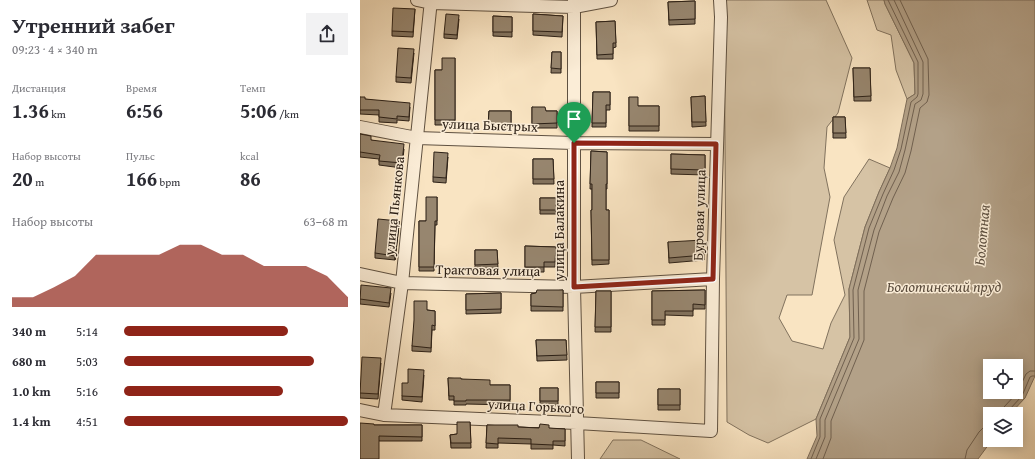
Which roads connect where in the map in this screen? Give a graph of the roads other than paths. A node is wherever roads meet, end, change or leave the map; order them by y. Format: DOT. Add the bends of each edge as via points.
graph roads {
  1 [pos="417,0"];
  2 [pos="611,0"];
  3 [pos="720,0"];
  4 [pos="431,1"];
  5 [pos="574,3"];
  6 [pos="360,127"];
  7 [pos="416,138"];
  8 [pos="574,143"];
  9 [pos="716,144"];
  10 [pos="360,274"];
  11 [pos="713,279"];
  12 [pos="402,283"];
  13 [pos="574,287"];
  14 [pos="360,410"];
  15 [pos="384,414"];
  16 [pos="577,423"];
  17 [pos="711,431"];
  18 [pos="578,459"];
  1 -- 4 [label="street"];
  2 -- 5 [label="street"];
  3 -- 9 [label="street, Буровая улица"];
  4 -- 5 [label="street"];
  4 -- 7 [label="street, улица Пьянкова"];
  5 -- 8 [label="street, улица Балакина"];
  6 -- 7 [label="street, улица Быстрых"];
  7 -- 8 [label="street, улица Быстрых"];
  7 -- 12 [label="street, улица Пьянкова"];
  8 -- 9 [label="street, улица Быстрых"];
  8 -- 13 [label="street, улица Балакина"];
  9 -- 11 [label="street, Буровая улица"];
  10 -- 12 [label="street, Трактовая улица"];
  11 -- 13 [label="street, Трактовая улица"];
  11 -- 17 [label="street, Буровая улица"];
  12 -- 13 [label="street, Трактовая улица"];
  12 -- 15 [label="street, улица Пьянкова"];
  13 -- 16 [label="street, улица Балакина"];
  14 -- 15 [label="street, улица Горького"];
  15 -- 16 [label="street, улица Горького"];
  16 -- 17 [label="street, улица Горького"];
  16 -- 18 [label="street, улица Балакина"];
}
